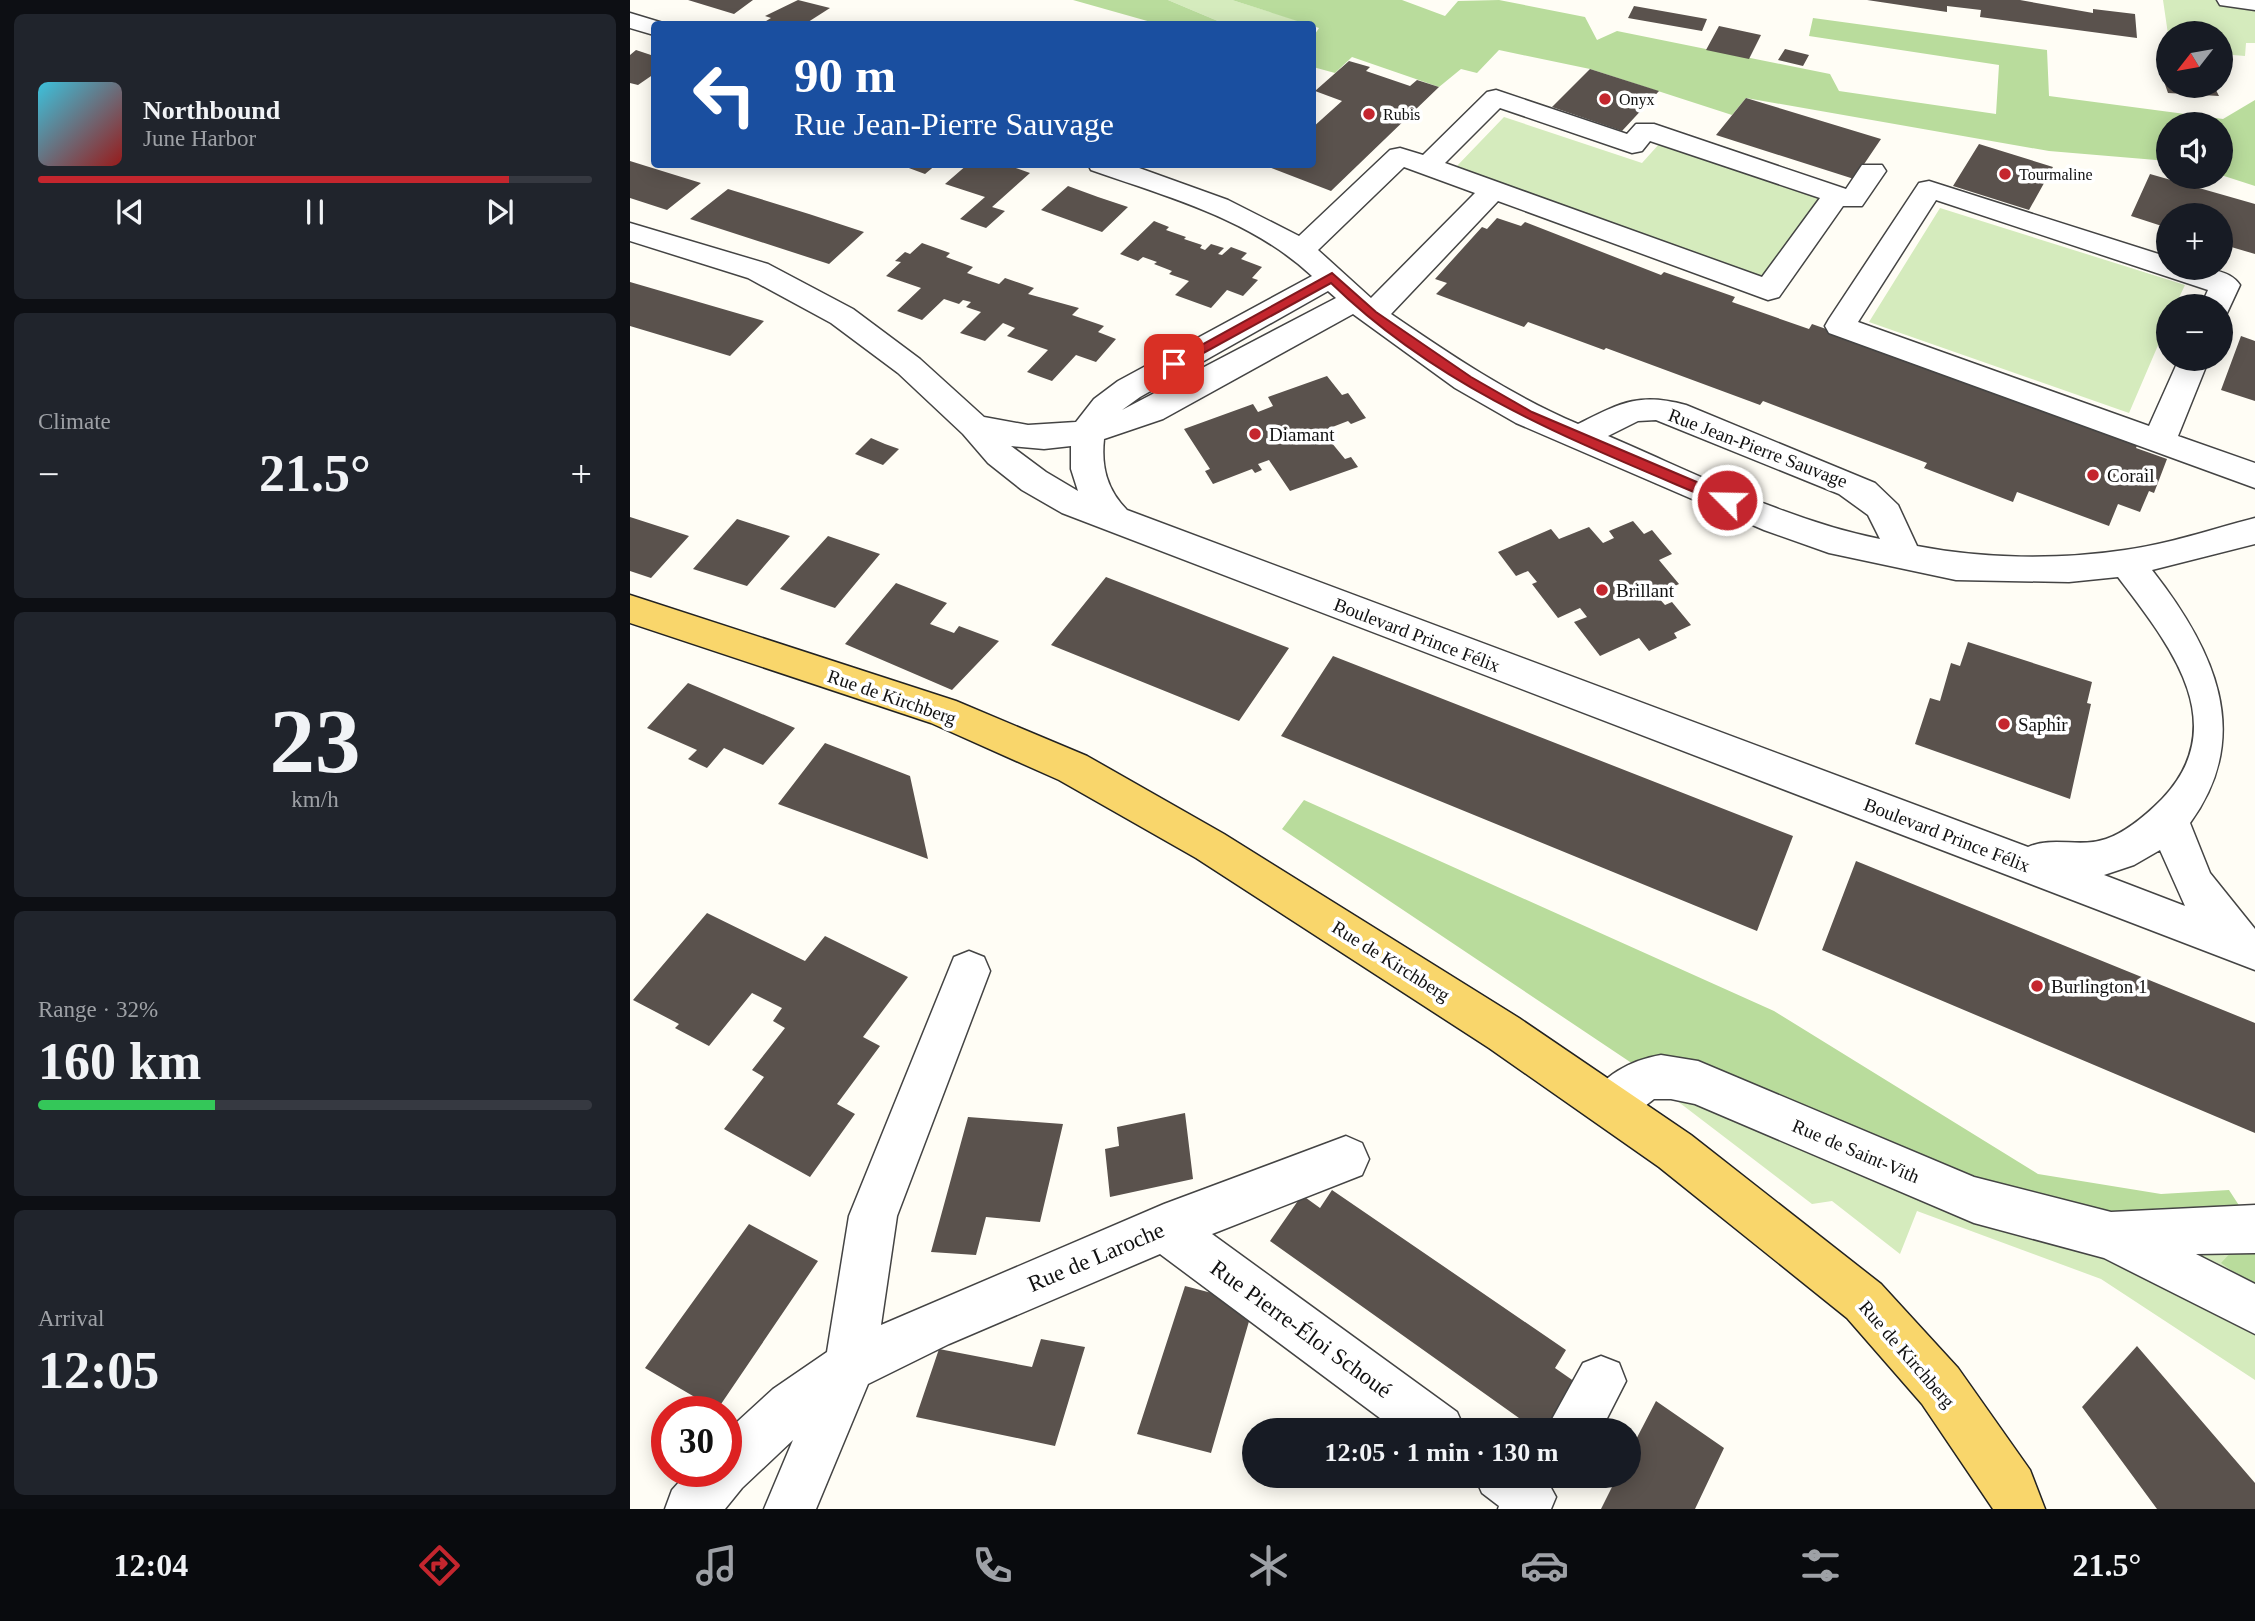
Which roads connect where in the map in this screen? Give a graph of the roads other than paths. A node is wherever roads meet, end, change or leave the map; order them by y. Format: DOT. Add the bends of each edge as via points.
graph roads {
  1 [pos="2229,0"];
  2 [pos="2255,3"];
  3 [pos="630,20"];
  4 [pos="651,27"];
  5 [pos="1427,166"];
  6 [pos="1112,168"];
  7 [pos="1872,171"];
  8 [pos="1493,190"];
  9 [pos="1833,201"];
  10 [pos="630,232"];
  11 [pos="1301,250"];
  12 [pos="2156,262"];
  13 [pos="1332,277"];
  14 [pos="2210,280"];
  15 [pos="2221,294"];
  16 [pos="1364,308"];
  17 [pos="2189,371"];
  18 [pos="974,426"];
  19 [pos="1089,432"];
  20 [pos="1578,438"];
  21 [pos="2159,441"];
  22 [pos="2255,476"];
  23 [pos="1119,523"];
  24 [pos="2255,531"];
  25 [pos="1904,556"];
  26 [pos="2127,563"];
  27 [pos="630,609"];
  28 [pos="2169,819"];
  29 [pos="1969,843"];
  30 [pos="2249,948"];
  31 [pos="969,971"];
  32 [pos="1611,1104"];
  33 [pos="1346,1159"];
  34 [pos="1164,1228"];
  35 [pos="2255,1229"];
  36 [pos="2111,1236"];
  37 [pos="2255,1310"];
  38 [pos="850,1366"];
  39 [pos="1601,1381"];
  40 [pos="1422,1418"];
  41 [pos="1579,1418"];
  42 [pos="742,1453"];
  43 [pos="709,1487"];
  44 [pos="691,1509"];
  45 [pos="790,1509"];
  46 [pos="2019,1509"];
  1 -- 2 [label="street"];
  3 -- 4 [label="street"];
  5 -- 7 [label="street" via="1496,98 1632,145 1645,130 1852,200"];
  5 -- 8 [label="street"];
  5 -- 11 [label="street" via="1400,156"];
  6 -- 11 [label="street" via="1218,206"];
  8 -- 9 [label="street" via="1771,286"];
  8 -- 16 [label="street"];
  10 -- 18 [label="street, Boulevard Prince Félix" via="758,271 842,316 909,366"];
  11 -- 13 [label="street"];
  12 -- 21 [label="street" via="1929,189 1840,326"];
  13 -- 16 [label="street"];
  13 -- 19 [label="street" via="1129,389 1103,409"];
  14 -- 15 [label="street" via="2225,285"];
  16 -- 19 [label="street" via="1152,411"];
  16 -- 20 [label="street" via="1466,380"];
  17 -- 21 [label="street"];
  18 -- 19 [label="street" via="1028,437"];
  18 -- 23 [label="street, Boulevard Prince Félix" via="1000,455 1034,481"];
  19 -- 23 [label="street" via="1089,481 1100,506"];
  20 -- 25 [label="street" via="1776,521 1841,544"];
  20 -- 25 [label="street, Rue Jean-Pierre Sauvage" via="1633,410 1675,413 1875,498 1887,513"];
  21 -- 22 [label="street"];
  23 -- 29 [label="street, Boulevard Prince Félix"];
  24 -- 26 [label="street"];
  25 -- 26 [label="street" via="1956,566 2019,570"];
  26 -- 28 [label="street" via="2200,669 2211,706 2213,736 2202,773"];
  27 -- 32 [label="main road, Rue de Kirchberg" via="943,712 1073,768 1210,846"];
  28 -- 29 [label="street" via="2139,845 2094,861 2031,859"];
  28 -- 30 [label="street" via="2187,872 2207,909"];
  29 -- 30 [label="street, Boulevard Prince Félix"];
  31 -- 38 [label="street" via="873,1216"];
  32 -- 36 [label="street, Rue de Saint-Vith" via="1636,1083 1651,1076 1673,1075 1974,1200"];
  32 -- 46 [label="main road, Rue de Kirchberg" via="1864,1301 1940,1386 2011,1489"];
  33 -- 34 [label="street, Rue de Laroche"];
  34 -- 38 [label="street, Rue de Laroche"];
  34 -- 40 [label="street, Rue Pierre-Éloi Schoué"];
  35 -- 36 [label="street, Rue de Saint-Vith"];
  36 -- 37 [label="street, Rue de Saint-Vith"];
  38 -- 42 [label="street, Rue de Laroche" via="791,1407"];
  38 -- 45 [label="street"];
  39 -- 41 [label="street"];
  43 -- 44 [label="street"];
}
